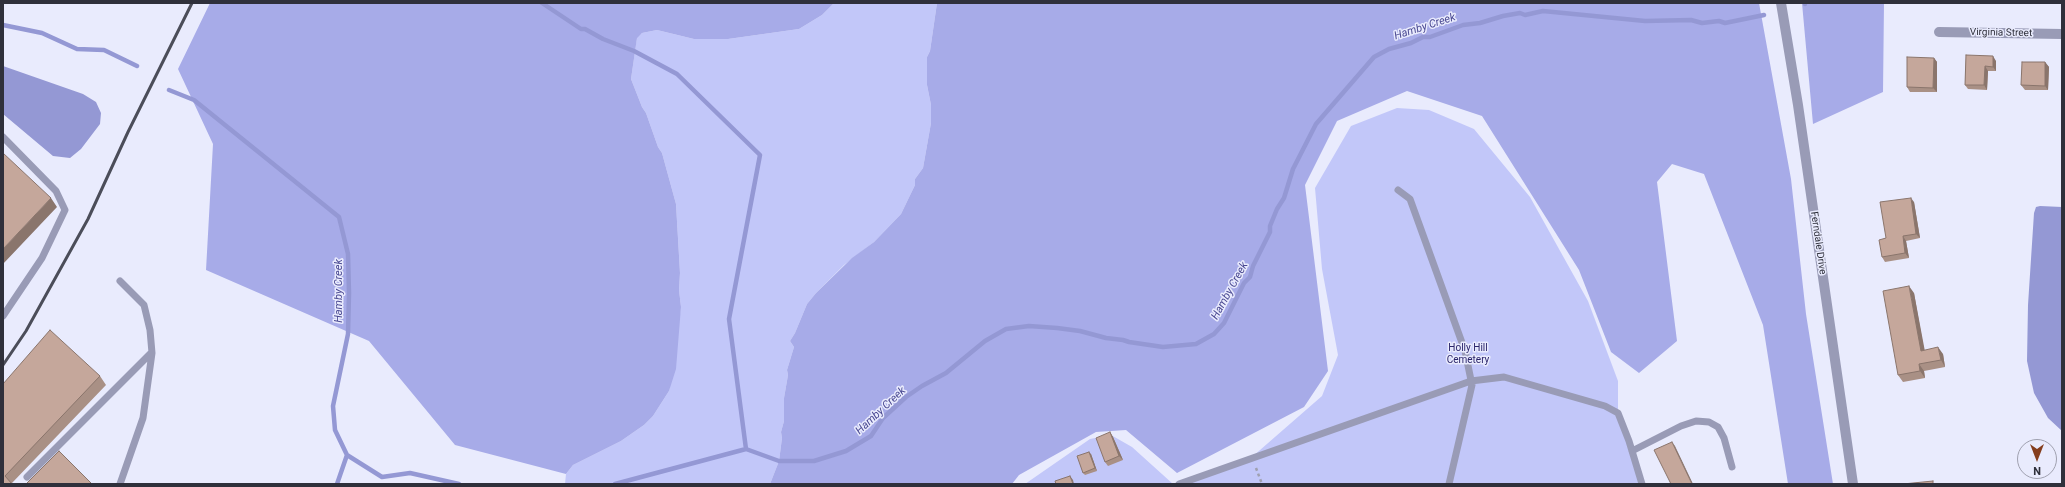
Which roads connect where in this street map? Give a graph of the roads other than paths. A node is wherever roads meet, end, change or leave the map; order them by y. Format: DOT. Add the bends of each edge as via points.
graph roads {
  1 [pos="1781,3"];
  2 [pos="1939,32"];
  3 [pos="2062,34"];
  4 [pos="3,137"];
  5 [pos="1398,190"];
  6 [pos="120,281"];
  7 [pos="3,316"];
  8 [pos="152,353"];
  9 [pos="1471,381"];
  10 [pos="1632,451"];
  11 [pos="1732,467"];
  12 [pos="27,477"];
  13 [pos="120,484"];
  14 [pos="1179,484"];
  15 [pos="1449,484"];
  16 [pos="1642,484"];
  17 [pos="1852,484"];
  1 -- 17 [label="street, Ferndale Drive"];
  2 -- 3 [label="street, Virginia Street"];
  4 -- 7 [label="lane" via="56,191 65,210 42,258"];
  5 -- 9 [label="lane" via="1410,198 1465,351"];
  6 -- 8 [label="lane" via="144,305"];
  8 -- 12 [label="lane"];
  8 -- 13 [label="lane" via="142,418"];
  9 -- 10 [label="lane" via="1504,378 1605,406 1618,413"];
  9 -- 14 [label="lane"];
  9 -- 15 [label="lane"];
  10 -- 11 [label="lane" via="1681,426 1696,421 1709,422 1718,427 1724,438"];
  10 -- 16 [label="lane"];
}
